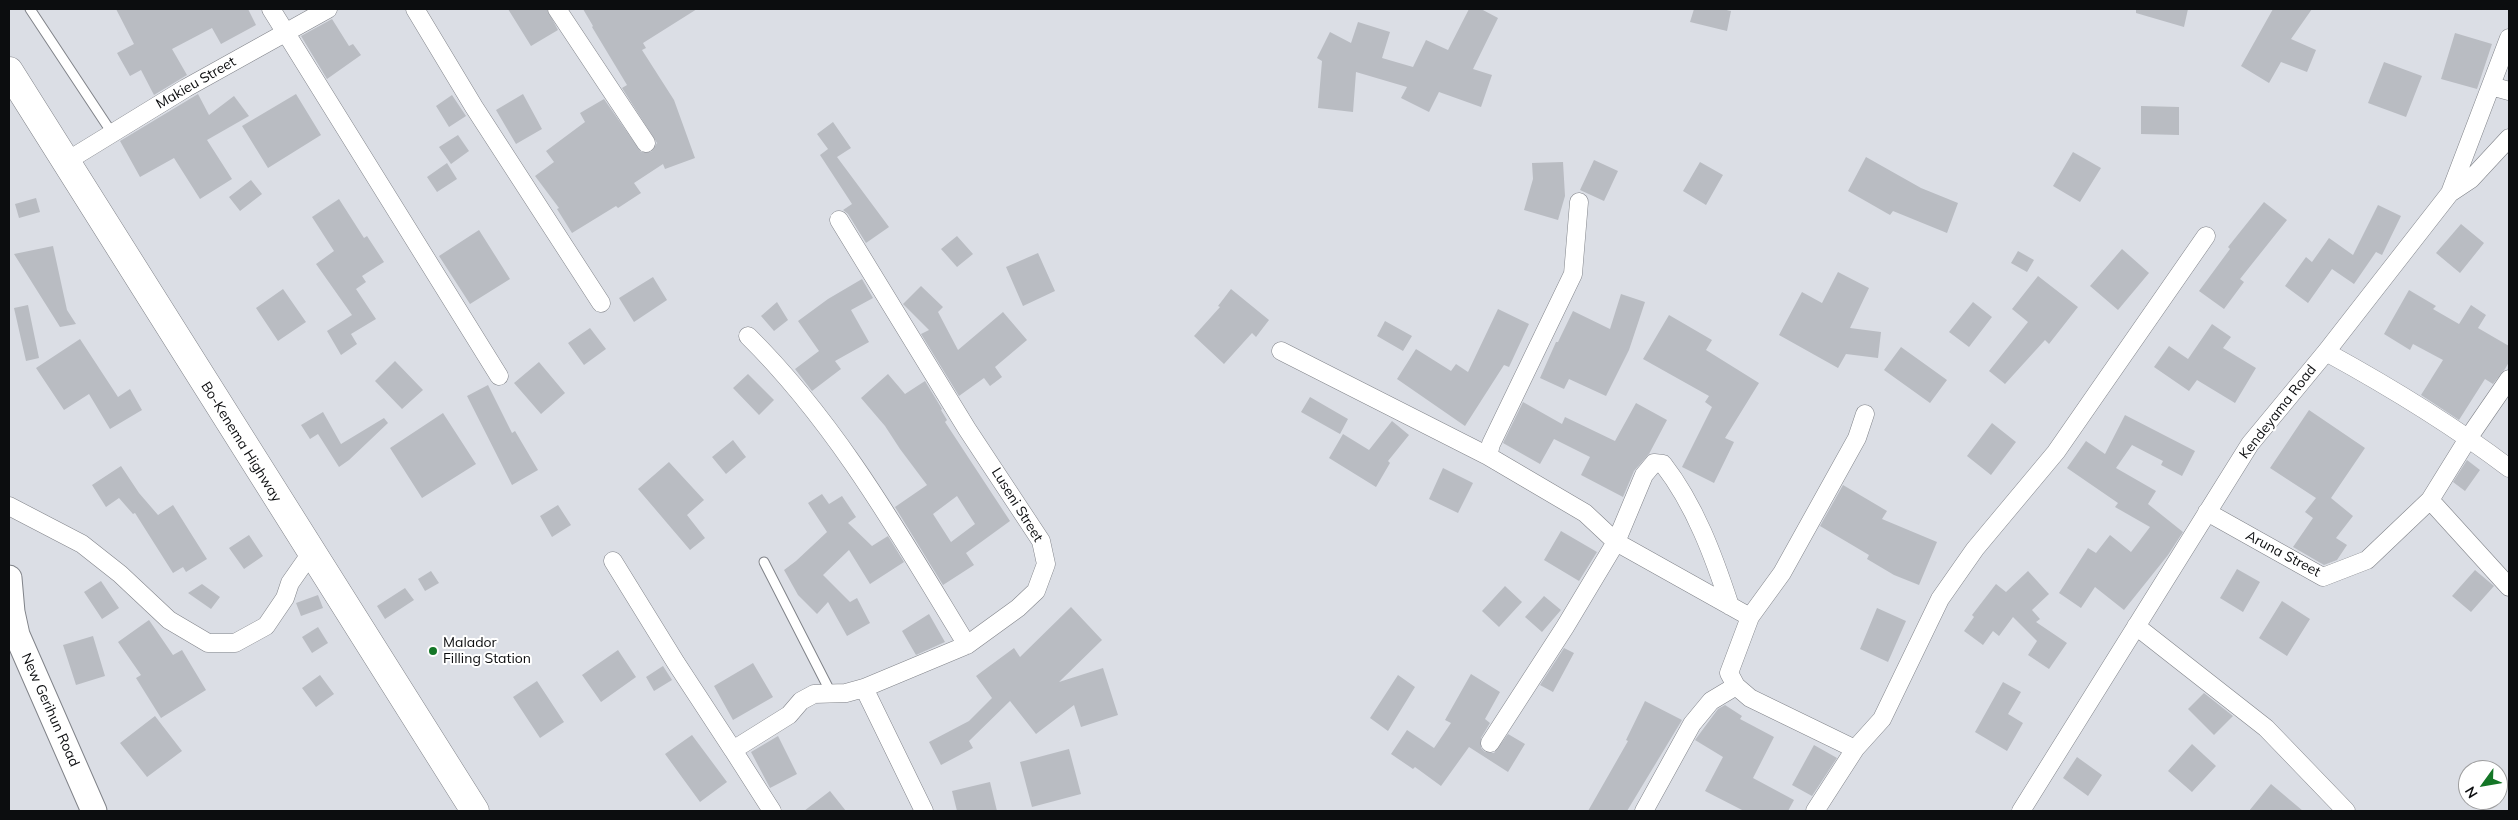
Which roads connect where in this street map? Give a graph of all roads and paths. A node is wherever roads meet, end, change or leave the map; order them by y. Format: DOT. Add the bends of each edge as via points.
graph roads {
  1 [pos="271,9"];
  2 [pos="328,9"];
  3 [pos="415,9"];
  4 [pos="557,9"];
  5 [pos="33,11"];
  6 [pos="286,32"];
  7 [pos="2509,38"];
  8 [pos="9,71"];
  9 [pos="2491,86"];
  10 [pos="2509,91"];
  11 [pos="112,133"];
  12 [pos="2509,138"];
  13 [pos="646,143"];
  14 [pos="67,161"];
  15 [pos="2450,193"];
  16 [pos="1579,202"];
  17 [pos="839,220"];
  18 [pos="2206,236"];
  19 [pos="601,303"];
  20 [pos="748,336"];
  21 [pos="1281,351"];
  22 [pos="2326,352"];
  23 [pos="499,376"];
  24 [pos="2509,379"];
  25 [pos="1865,414"];
  26 [pos="2469,437"];
  27 [pos="1488,456"];
  28 [pos="2509,468"];
  29 [pos="2430,500"];
  30 [pos="9,506"];
  31 [pos="2207,512"];
  32 [pos="1616,542"];
  33 [pos="311,553"];
  34 [pos="613,561"];
  35 [pos="764,562"];
  36 [pos="9,578"];
  37 [pos="2509,587"];
  38 [pos="1730,606"];
  39 [pos="1750,617"];
  40 [pos="2136,626"];
  41 [pos="967,645"];
  42 [pos="1736,686"];
  43 [pos="864,688"];
  44 [pos="831,693"];
  45 [pos="1490,743"];
  46 [pos="1856,749"];
  47 [pos="734,750"];
  48 [pos="94,811"];
  49 [pos="475,811"];
  50 [pos="772,811"];
  51 [pos="924,811"];
  52 [pos="1644,811"];
  53 [pos="1815,811"];
  54 [pos="2021,811"];
  55 [pos="2346,811"];
  1 -- 6 [label="street"];
  2 -- 6 [label="street, Makieu Street"];
  3 -- 19 [label="street" via="474,107"];
  4 -- 13 [label="street"];
  5 -- 11 [label="lane"];
  6 -- 11 [label="street, Makieu Street"];
  6 -- 23 [label="street"];
  7 -- 9 [label="street, Kendeyama Road"];
  8 -- 14 [label="highway, Bo-Kenema Highway"];
  9 -- 10 [label="street"];
  9 -- 15 [label="street, Kendeyama Road"];
  11 -- 14 [label="street, Makieu Street"];
  12 -- 15 [label="street" via="2471,179"];
  14 -- 33 [label="highway, Bo-Kenema Highway"];
  15 -- 22 [label="street, Kendeyama Road"];
  16 -- 27 [label="street" via="1573,274"];
  17 -- 41 [label="street, Luseni Street" via="1041,541 1046,564 1036,591"];
  18 -- 46 [label="street" via="2056,452 1976,549 1940,599 1882,719"];
  20 -- 41 [label="street" via="784,371 842,447"];
  21 -- 27 [label="street"];
  22 -- 26 [label="street"];
  22 -- 31 [label="street, Kendeyama Road" via="2250,444"];
  24 -- 26 [label="street"];
  25 -- 39 [label="street" via="1857,438 1782,573"];
  26 -- 28 [label="street"];
  26 -- 29 [label="street"];
  27 -- 32 [label="street" via="1585,513"];
  29 -- 31 [label="street, Aruna Street" via="2367,560 2323,577"];
  29 -- 37 [label="street"];
  30 -- 33 [label="street" via="82,544 169,620 208,643 235,643 266,626"];
  31 -- 40 [label="street, Kendeyama Road"];
  32 -- 38 [label="street"];
  32 -- 38 [label="street" via="1644,475 1654,463 1663,464 1674,478 1712,552"];
  32 -- 45 [label="street"];
  33 -- 49 [label="highway, Bo-Kenema Highway"];
  34 -- 47 [label="street"];
  35 -- 44 [label="lane"];
  36 -- 48 [label="street, New Gerihun Road" via="17,635"];
  38 -- 39 [label="street"];
  39 -- 42 [label="street" via="1729,673"];
  40 -- 54 [label="street, Kendeyama Road"];
  40 -- 55 [label="street" via="2266,728"];
  41 -- 43 [label="street, Luseni Street"];
  42 -- 46 [label="street" via="1750,698"];
  42 -- 52 [label="street" via="1711,701 1692,724"];
  43 -- 44 [label="street, Luseni Street"];
  43 -- 51 [label="street"];
  44 -- 47 [label="street, Luseni Street" via="814,694 801,701 789,715"];
  46 -- 53 [label="street"];
  47 -- 50 [label="street"];
}
